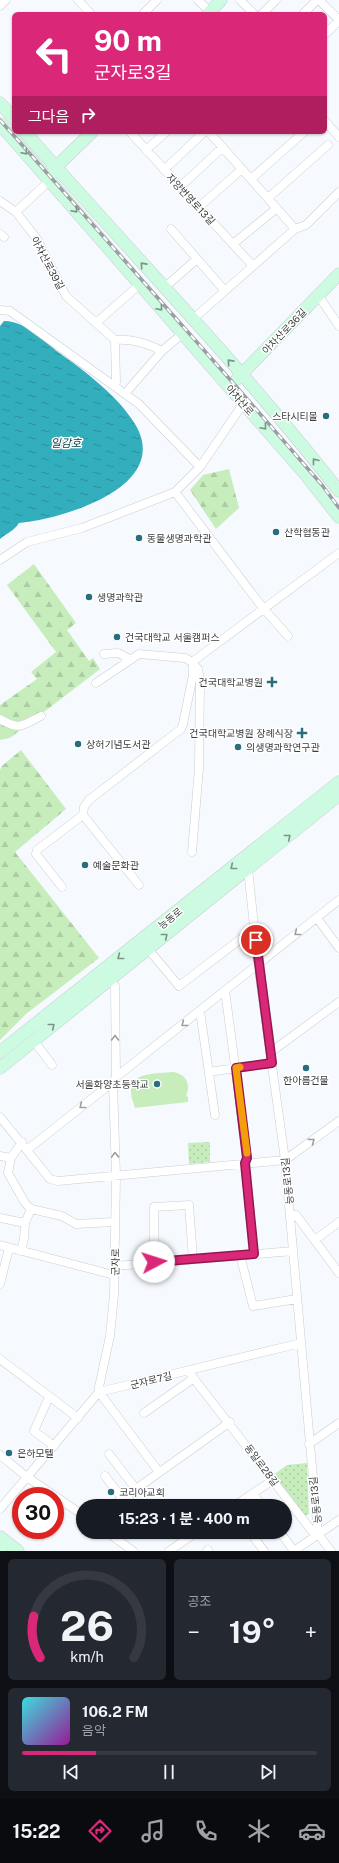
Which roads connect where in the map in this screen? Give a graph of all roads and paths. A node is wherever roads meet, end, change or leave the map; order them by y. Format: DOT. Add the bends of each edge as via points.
graph roads {
  1 [pos="6,0"];
  2 [pos="78,0"];
  3 [pos="157,0"];
  4 [pos="198,0"];
  5 [pos="221,0"];
  6 [pos="240,0"];
  7 [pos="276,0"];
  8 [pos="318,0"];
  9 [pos="0,6"];
  10 [pos="89,12"];
  11 [pos="146,12"];
  12 [pos="208,12"];
  13 [pos="210,12"];
  14 [pos="252,12"];
  15 [pos="264,12"];
  16 [pos="305,12"];
  17 [pos="339,20"];
  18 [pos="327,32"];
  19 [pos="0,103"];
  20 [pos="12,117"];
  21 [pos="327,123"];
  22 [pos="0,124"];
  23 [pos="27,134"];
  24 [pos="90,134"];
  25 [pos="132,134"];
  26 [pos="164,134"];
  27 [pos="202,134"];
  28 [pos="211,134"];
  29 [pos="302,134"];
  30 [pos="339,137"];
  31 [pos="328,145"];
  32 [pos="223,147"];
  33 [pos="146,150"];
  34 [pos="56,167"];
  35 [pos="242,169"];
  36 [pos="164,170"];
  37 [pos="251,178"];
  38 [pos="49,180"];
  39 [pos="180,187"];
  40 [pos="339,192"];
  41 [pos="268,198"];
  42 [pos="0,201"];
  43 [pos="199,207"];
  44 [pos="277,208"];
  45 [pos="16,212"];
  46 [pos="171,229"];
  47 [pos="295,229"];
  48 [pos="233,244"];
  49 [pos="198,259"];
  50 [pos="253,266"];
  51 [pos="339,274"];
  52 [pos="139,285"];
  53 [pos="164,288"];
  54 [pos="225,291"];
  55 [pos="318,295"];
  56 [pos="0,310"];
  57 [pos="192,320"];
  58 [pos="96,323"];
  59 [pos="339,326"];
  60 [pos="182,334"];
  61 [pos="115,340"];
  62 [pos="162,351"];
  63 [pos="242,375"];
  64 [pos="116,382"];
  65 [pos="229,387"];
  66 [pos="129,389"];
  67 [pos="243,404"];
  68 [pos="200,467"];
  69 [pos="339,491"];
  70 [pos="174,492"];
  71 [pos="339,517"];
  72 [pos="339,553"];
  73 [pos="0,560"];
  74 [pos="263,608"];
  75 [pos="288,636"];
  76 [pos="104,654"];
  77 [pos="130,659"];
  78 [pos="192,662"];
  79 [pos="96,683"];
  80 [pos="41,716"];
  81 [pos="0,719"];
  82 [pos="339,782"];
  83 [pos="339,795"];
  84 [pos="83,815"];
  85 [pos="267,846"];
  86 [pos="192,852"];
  87 [pos="248,868"];
  88 [pos="139,885"];
  89 [pos="62,887"];
  90 [pos="339,900"];
  91 [pos="317,918"];
  92 [pos="255,928"];
  93 [pos="339,948"];
  94 [pos="148,949"];
  95 [pos="258,964"];
  96 [pos="110,980"];
  97 [pos="225,990"];
  98 [pos="339,1002"];
  99 [pos="200,1011"];
  100 [pos="34,1041"];
  101 [pos="0,1052"];
  102 [pos="271,1052"];
  103 [pos="272,1063"];
  104 [pos="52,1065"];
  105 [pos="0,1068"];
  106 [pos="236,1068"];
  107 [pos="209,1072"];
  108 [pos="114,1080"];
  109 [pos="215,1115"];
  110 [pos="0,1117"];
  111 [pos="339,1121"];
  112 [pos="22,1142"];
  113 [pos="28,1149"];
  114 [pos="0,1156"];
  115 [pos="11,1158"];
  116 [pos="285,1160"];
  117 [pos="245,1163"];
  118 [pos="4,1174"];
  119 [pos="116,1176"];
  120 [pos="31,1209"];
  121 [pos="290,1215"];
  122 [pos="0,1218"];
  123 [pos="114,1222"];
  124 [pos="339,1222"];
  125 [pos="25,1223"];
  126 [pos="315,1240"];
  127 [pos="0,1245"];
  128 [pos="9,1248"];
  129 [pos="21,1251"];
  130 [pos="293,1251"];
  131 [pos="254,1254"];
  132 [pos="240,1255"];
  133 [pos="193,1259"];
  134 [pos="154,1262"];
  135 [pos="115,1266"];
  136 [pos="339,1273"];
  137 [pos="114,1275"];
  138 [pos="0,1284"];
  139 [pos="297,1299"];
  140 [pos="300,1343"];
  141 [pos="0,1359"];
  142 [pos="188,1370"];
  143 [pos="194,1378"];
  144 [pos="99,1392"];
  145 [pos="49,1397"];
  146 [pos="144,1413"];
  147 [pos="78,1418"];
  148 [pos="230,1422"];
  149 [pos="339,1423"];
  150 [pos="309,1444"];
  151 [pos="54,1446"];
  152 [pos="109,1454"];
  153 [pos="0,1455"];
  154 [pos="159,1472"];
  155 [pos="27,1476"];
  156 [pos="105,1476"];
  157 [pos="273,1480"];
  158 [pos="136,1489"];
  159 [pos="252,1493"];
  160 [pos="124,1497"];
  161 [pos="121,1499"];
  162 [pos="244,1499"];
  163 [pos="257,1499"];
  164 [pos="0,1509"];
  165 [pos="76,1510"];
  166 [pos="339,1520"];
  167 [pos="318,1534"];
  168 [pos="0,1537"];
  169 [pos="116,1539"];
  170 [pos="187,1539"];
  171 [pos="255,1539"];
  172 [pos="285,1539"];
  173 [pos="18,1551"];
  174 [pos="132,1551"];
  175 [pos="169,1551"];
  176 [pos="264,1551"];
  177 [pos="294,1551"];
  178 [pos="331,1551"];
  1 -- 9 [label="street"];
  2 -- 10 [label="street"];
  3 -- 11 [label="street"];
  4 -- 12 [label="street"];
  5 -- 13 [label="main road"];
  6 -- 14 [label="street"];
  7 -- 15 [label="street"];
  8 -- 16 [label="street"];
  8 -- 17 [label="street"];
  17 -- 18 [label="street"];
  19 -- 20 [label="main road"];
  21 -- 30 [label="street"];
  22 -- 38 [label="main road, 아차산로, one-way"];
  23 -- 34 [label="main road, 아차산로"];
  24 -- 34 [label="main road"];
  25 -- 33 [label="street, 자양번영로13길"];
  26 -- 33 [label="street"];
  27 -- 36 [label="street"];
  28 -- 32 [label="street"];
  29 -- 37 [label="street"];
  31 -- 41 [label="street"];
  32 -- 35 [label="street"];
  32 -- 39 [label="street"];
  33 -- 36 [label="street, 자양번영로13길"];
  34 -- 38 [label="main road"];
  53 -- 34 [label="main road, 아차산로, one-way"];
  35 -- 37 [label="street"];
  35 -- 43 [label="street"];
  36 -- 39 [label="street, 자양번영로13길"];
  37 -- 41 [label="street"];
  38 -- 45 [label="street"];
  38 -- 52 [label="main road, 아차산로, one-way"];
  39 -- 43 [label="street, 자양번영로13길"];
  40 -- 47 [label="street" via="306,225"];
  41 -- 44 [label="street"];
  42 -- 45 [label="street, 아차산로39길"];
  43 -- 48 [label="street, 자양번영로13길"];
  44 -- 47 [label="street"];
  44 -- 48 [label="street"];
  45 -- 58 [label="street, 아차산로39길" via="37,239 66,296"];
  46 -- 49 [label="street"];
  47 -- 50 [label="street"];
  48 -- 50 [label="street, 자양번영로13길"];
  49 -- 53 [label="street"];
  49 -- 54 [label="street"];
  50 -- 54 [label="street"];
  51 -- 55 [label="main road, 아차산로36길"];
  52 -- 58 [label="street"];
  52 -- 60 [label="main road, 아차산로, one-way"];
  53 -- 57 [label="main road, 아차산로"];
  54 -- 57 [label="street"];
  55 -- 59 [label="street"];
  55 -- 63 [label="main road, 아차산로36길"];
  56 -- 68 [label="street" via="10,311 139,404"];
  63 -- 57 [label="main road, 아차산로, one-way"];
  58 -- 61 [label="street, 아차산로39길"];
  60 -- 62 [label="street"];
  60 -- 65 [label="main road, 아차산로"];
  61 -- 62 [label="street" via="133,339"];
  61 -- 64 [label="street"];
  62 -- 66 [label="street"];
  63 -- 65 [label="main road, 아차산로36길"];
  69 -- 63 [label="main road, 아차산로, one-way"];
  65 -- 67 [label="main road, 아차산로"];
  67 -- 68 [label="street"];
  67 -- 71 [label="main road, 아차산로, one-way"];
  68 -- 70 [label="street"];
  70 -- 73 [label="street" via="82,528 27,542"];
  70 -- 74 [label="street"];
  72 -- 74 [label="street"];
  74 -- 75 [label="street"];
  74 -- 78 [label="street"];
  76 -- 77 [label="street" via="118,654"];
  77 -- 78 [label="street" via="142,654 181,657"];
  77 -- 79 [label="street"];
  78 -- 84 [label="street" via="194,675 180,729 89,800"];
  78 -- 86 [label="street" via="199,673 200,696 198,790"];
  80 -- 81 [label="street" via="18,726 12,726"];
  82 -- 85 [label="main road, 능동로"];
  85 -- 83 [label="main road, 능동로, one-way"];
  84 -- 88 [label="street"];
  84 -- 89 [label="street" via="37,850 36,854"];
  85 -- 87 [label="main road, 능동로"];
  85 -- 101 [label="main road, 능동로, one-way"];
  87 -- 92 [label="street, 능동로13길"];
  94 -- 87 [label="main road, 능동로, one-way"];
  90 -- 91 [label="street"];
  91 -- 93 [label="street"];
  91 -- 95 [label="street, one-way"];
  92 -- 94 [label="street" via="179,986"];
  92 -- 95 [label="street, 능동로13길"];
  94 -- 96 [label="main road, 능동로"];
  95 -- 97 [label="street"];
  95 -- 102 [label="street, 능동로13길"];
  100 -- 96 [label="main road, 능동로, one-way"];
  108 -- 96 [label="street, 군자로, one-way" via="115,986"];
  97 -- 99 [label="street"];
  97 -- 106 [label="street"];
  98 -- 102 [label="street"];
  99 -- 107 [label="street"];
  99 -- 108 [label="street, one-way"];
  100 -- 104 [label="street"];
  100 -- 105 [label="main road, 능동로"];
  102 -- 103 [label="street, 능동로13길"];
  103 -- 106 [label="street"];
  103 -- 116 [label="street, 능동로13길"];
  106 -- 107 [label="street"];
  106 -- 117 [label="street" via="247,1158"];
  107 -- 109 [label="street"];
  108 -- 113 [label="street, one-way"];
  119 -- 108 [label="street, 군자로, one-way"];
  110 -- 112 [label="street"];
  116 -- 111 [label="street, one-way"];
  112 -- 113 [label="street"];
  112 -- 115 [label="street"];
  113 -- 119 [label="street" via="50,1179 58,1181"];
  114 -- 115 [label="street"];
  115 -- 118 [label="street"];
  116 -- 117 [label="street"];
  116 -- 121 [label="street, 능동로13길"];
  117 -- 119 [label="street"];
  117 -- 131 [label="street"];
  118 -- 120 [label="street"];
  119 -- 123 [label="street, 군자로"];
  120 -- 123 [label="street" via="62,1216 76,1224"];
  120 -- 125 [label="street"];
  121 -- 126 [label="street" via="296,1214"];
  121 -- 130 [label="street, 능동로13길"];
  122 -- 125 [label="street"];
  123 -- 135 [label="street, 군자로"];
  124 -- 126 [label="street"];
  125 -- 129 [label="street"];
  126 -- 136 [label="street"];
  127 -- 128 [label="street"];
  128 -- 129 [label="street"];
  128 -- 138 [label="street"];
  129 -- 137 [label="street"];
  130 -- 131 [label="street"];
  130 -- 139 [label="street, 능동로13길"];
  131 -- 132 [label="street"];
  132 -- 133 [label="street"];
  132 -- 139 [label="street" via="253,1306"];
  133 -- 134 [label="street"];
  133 -- 134 [label="street" via="189,1205 154,1207"];
  134 -- 135 [label="street"];
  135 -- 137 [label="street, 군자로"];
  137 -- 144 [label="street, 군자로" via="111,1329"];
  139 -- 140 [label="street, 능동로13길"];
  140 -- 142 [label="street, 군자로7길"];
  140 -- 150 [label="street, 능동로13길"];
  141 -- 145 [label="street"];
  142 -- 143 [label="street, 동일로28길"];
  142 -- 144 [label="street, 군자로7길"];
  143 -- 146 [label="street"];
  143 -- 148 [label="street, 동일로28길"];
  144 -- 147 [label="street"];
  144 -- 154 [label="street"];
  145 -- 147 [label="street"];
  145 -- 151 [label="street" via="34,1431"];
  147 -- 151 [label="street"];
  148 -- 154 [label="street"];
  148 -- 157 [label="street, 동일로28길"];
  149 -- 150 [label="street"];
  150 -- 167 [label="street, 능동로13길"];
  151 -- 155 [label="street"];
  152 -- 158 [label="street"];
  153 -- 155 [label="street"];
  154 -- 158 [label="street"];
  155 -- 164 [label="street"];
  155 -- 165 [label="street"];
  156 -- 160 [label="street"];
  157 -- 159 [label="street"];
  157 -- 167 [label="street, 동일로28길" via="312,1531"];
  158 -- 160 [label="street"];
  159 -- 162 [label="street"];
  159 -- 163 [label="street"];
  160 -- 161 [label="street"];
  166 -- 167 [label="street"];
  167 -- 177 [label="street"];
  167 -- 178 [label="street, 동일로28길"];
  168 -- 173 [label="main road"];
  169 -- 174 [label="street"];
  170 -- 175 [label="street"];
  171 -- 176 [label="street"];
  172 -- 177 [label="street"];
}
